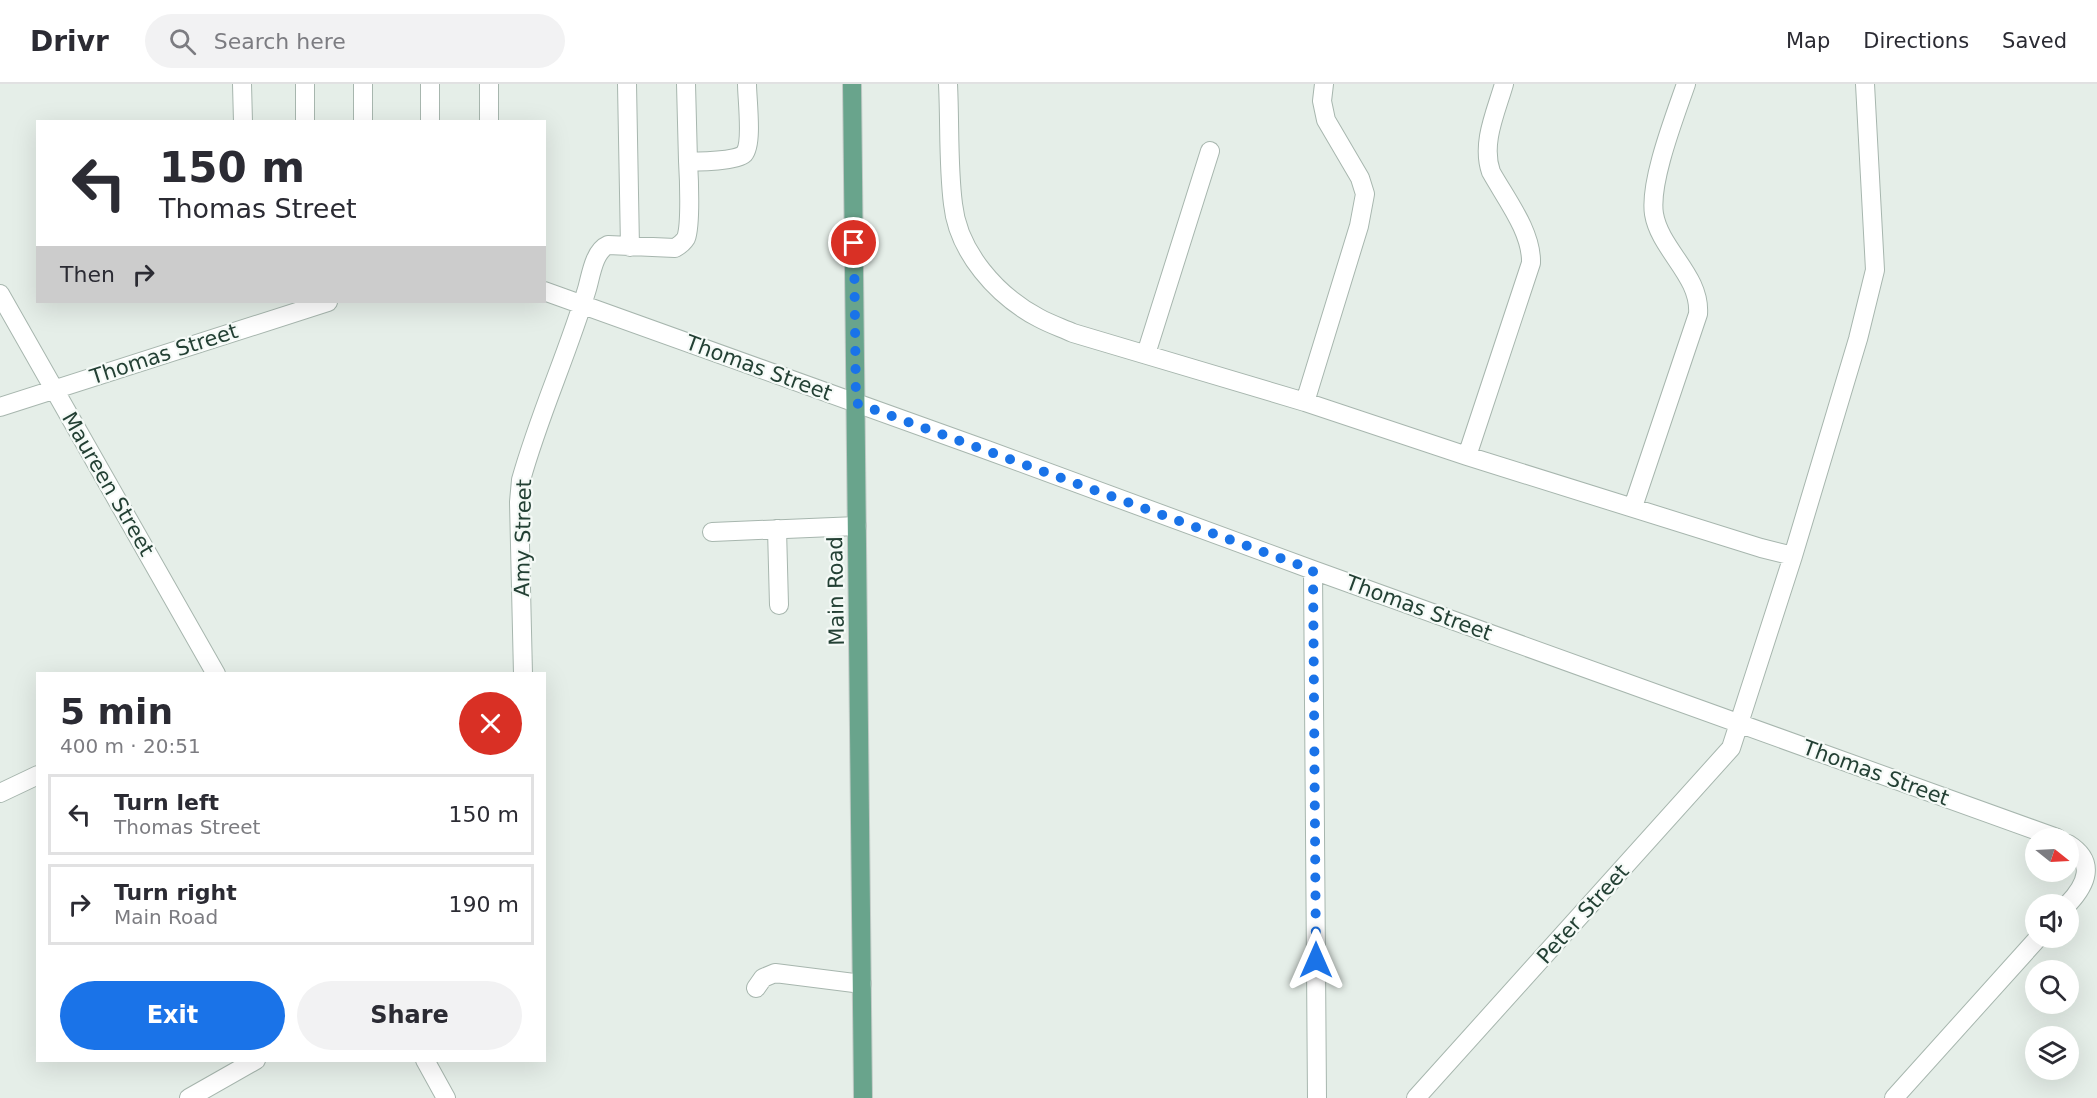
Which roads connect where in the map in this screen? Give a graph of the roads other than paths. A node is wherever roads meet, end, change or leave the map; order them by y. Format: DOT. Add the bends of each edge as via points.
graph roads {
  1 [pos="242,84"];
  2 [pos="305,84"];
  3 [pos="363,84"];
  4 [pos="430,84"];
  5 [pos="489,84"];
  6 [pos="627,84"];
  7 [pos="686,84"];
  8 [pos="747,84"];
  9 [pos="852,84"];
  10 [pos="948,84"];
  11 [pos="1324,84"];
  12 [pos="1504,84"];
  13 [pos="1686,84"];
  14 [pos="1865,84"];
  15 [pos="243,120"];
  16 [pos="306,120"];
  17 [pos="363,120"];
  18 [pos="430,120"];
  19 [pos="489,120"];
  20 [pos="1210,151"];
  21 [pos="688,161"];
  22 [pos="630,247"];
  23 [pos="546,292"];
  24 [pos="0,294"];
  25 [pos="325,303"];
  26 [pos="582,305"];
  27 [pos="1146,354"];
  28 [pos="53,390"];
  29 [pos="1305,402"];
  30 [pos="856,403"];
  31 [pos="0,407"];
  32 [pos="1467,456"];
  33 [pos="1633,507"];
  34 [pos="857,526"];
  35 [pos="777,529"];
  36 [pos="712,532"];
  37 [pos="1793,556"];
  38 [pos="1313,570"];
  39 [pos="778,605"];
  40 [pos="213,672"];
  41 [pos="523,672"];
  42 [pos="1740,723"];
  43 [pos="36,776"];
  44 [pos="0,793"];
  45 [pos="2029,828"];
  46 [pos="2079,855"];
  47 [pos="2076,894"];
  48 [pos="2029,948"];
  49 [pos="862,984"];
  50 [pos="756,988"];
  51 [pos="252,1062"];
  52 [pos="426,1062"];
  53 [pos="189,1098"];
  54 [pos="446,1098"];
  55 [pos="863,1098"];
  56 [pos="1317,1098"];
  57 [pos="1416,1098"];
  58 [pos="1894,1098"];
  1 -- 15 [label="street"];
  2 -- 16 [label="street"];
  3 -- 17 [label="street"];
  4 -- 18 [label="street"];
  5 -- 19 [label="street"];
  6 -- 22 [label="street"];
  7 -- 21 [label="street"];
  8 -- 21 [label="street" via="748,143 744,154 737,158"];
  9 -- 30 [label="main road, Main Road"];
  10 -- 27 [label="street" via="953,206 965,245 974,259 989,279 1038,318 1073,333"];
  11 -- 29 [label="street" via="1326,120 1360,178 1365,194 1359,226"];
  12 -- 32 [label="street" via="1488,137 1488,163 1528,238 1531,263"];
  13 -- 33 [label="street" via="1653,199 1660,232 1696,292 1698,314"];
  14 -- 37 [label="street, Peter Street" via="1875,270"];
  20 -- 27 [label="street"];
  21 -- 22 [label="street" via="687,234 683,243 675,248"];
  22 -- 26 [label="street, Amy Street" via="612,244 601,248"];
  23 -- 26 [label="street, Thomas Street"];
  24 -- 28 [label="street, Maureen Street"];
  25 -- 28 [label="street, Thomas Street"];
  26 -- 30 [label="street, Thomas Street"];
  26 -- 41 [label="street, Amy Street" via="521,480"];
  27 -- 29 [label="street"];
  28 -- 31 [label="street, Thomas Street"];
  28 -- 40 [label="street, Maureen Street"];
  29 -- 32 [label="street"];
  30 -- 34 [label="main road, Main Road"];
  30 -- 38 [label="street, Thomas Street"];
  32 -- 33 [label="street"];
  33 -- 37 [label="street"];
  34 -- 35 [label="street"];
  34 -- 49 [label="main road, Main Road"];
  35 -- 36 [label="street"];
  35 -- 39 [label="street"];
  37 -- 42 [label="street, Peter Street"];
  38 -- 42 [label="street, Thomas Street"];
  38 -- 56 [label="street"];
  42 -- 45 [label="street, Thomas Street"];
  42 -- 57 [label="street, Peter Street" via="1731,748 1720,762"];
  43 -- 44 [label="street"];
  46 -- 47 [label="street" via="2086,869"];
  48 -- 58 [label="street"];
  49 -- 50 [label="street" via="775,973 763,978"];
  49 -- 55 [label="main road, Main Road"];
  51 -- 53 [label="street"];
  52 -- 54 [label="street"];
}
